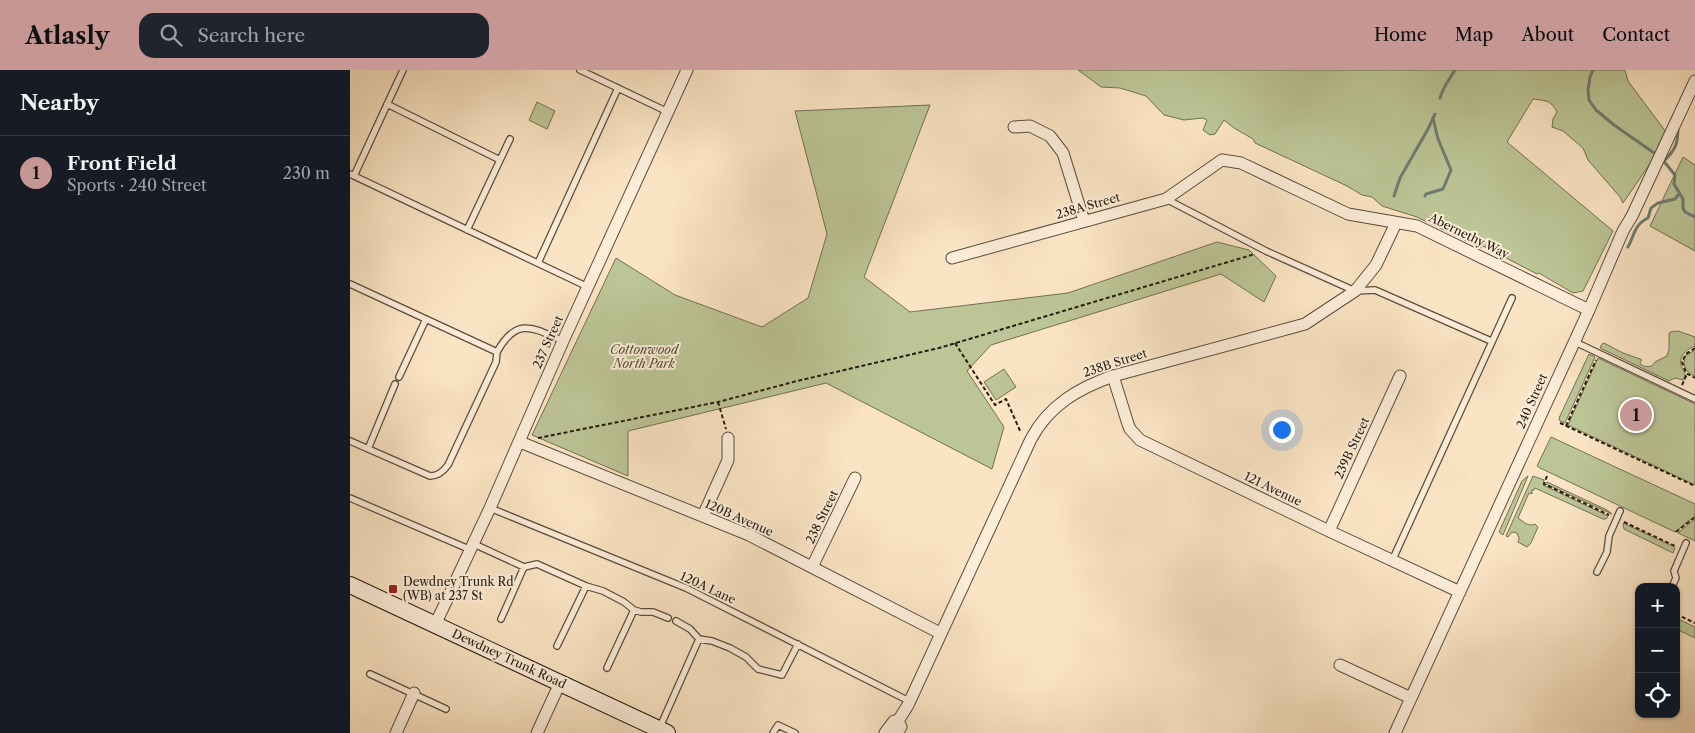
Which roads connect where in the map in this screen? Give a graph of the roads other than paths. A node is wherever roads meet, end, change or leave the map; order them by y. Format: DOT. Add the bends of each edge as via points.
graph roads {
  1 [pos="403,70"];
  2 [pos="580,70"];
  3 [pos="687,70"];
  4 [pos="1695,80"];
  5 [pos="618,88"];
  6 [pos="387,104"];
  7 [pos="668,112"];
  8 [pos="1014,127"];
  9 [pos="510,139"];
  10 [pos="500,160"];
  11 [pos="1222,160"];
  12 [pos="352,175"];
  13 [pos="1166,198"];
  14 [pos="1084,221"];
  15 [pos="1396,223"];
  16 [pos="467,230"];
  17 [pos="952,258"];
  18 [pos="538,263"];
  19 [pos="351,286"];
  20 [pos="588,286"];
  21 [pos="1355,291"];
  22 [pos="1512,298"];
  23 [pos="1589,310"];
  24 [pos="426,319"];
  25 [pos="563,341"];
  26 [pos="1491,341"];
  27 [pos="1573,341"];
  28 [pos="498,352"];
  29 [pos="1113,376"];
  30 [pos="1400,376"];
  31 [pos="399,377"];
  32 [pos="395,384"];
  33 [pos="1695,399"];
  34 [pos="728,438"];
  35 [pos="350,441"];
  36 [pos="520,442"];
  37 [pos="368,449"];
  38 [pos="856,478"];
  39 [pos="350,498"];
  40 [pos="490,508"];
  41 [pos="1620,511"];
  42 [pos="703,516"];
  43 [pos="1329,531"];
  44 [pos="1686,543"];
  45 [pos="472,547"];
  46 [pos="1392,561"];
  47 [pos="524,567"];
  48 [pos="812,567"];
  49 [pos="1597,572"];
  50 [pos="1674,583"];
  51 [pos="350,586"];
  52 [pos="586,586"];
  53 [pos="1460,592"];
  54 [pos="634,610"];
  55 [pos="668,618"];
  56 [pos="501,619"];
  57 [pos="676,622"];
  58 [pos="436,625"];
  59 [pos="940,633"];
  60 [pos="700,639"];
  61 [pos="798,644"];
  62 [pos="557,646"];
  63 [pos="1340,665"];
  64 [pos="607,668"];
  65 [pos="370,674"];
  66 [pos="560,683"];
  67 [pos="414,693"];
  68 [pos="1411,698"];
  69 [pos="909,701"];
  70 [pos="446,709"];
  71 [pos="898,721"];
  72 [pos="663,731"];
  73 [pos="396,733"];
  74 [pos="537,733"];
  75 [pos="773,733"];
  76 [pos="795,733"];
  77 [pos="885,733"];
  78 [pos="897,733"];
  79 [pos="1395,733"];
  1 -- 6 [label="lane"];
  2 -- 5 [label="lane"];
  3 -- 7 [label="street, 237 Street"];
  4 -- 23 [label="street, 240 Street"];
  5 -- 7 [label="lane"];
  5 -- 18 [label="lane"];
  6 -- 10 [label="lane"];
  6 -- 12 [label="lane"];
  7 -- 20 [label="street, 237 Street"];
  8 -- 14 [label="street" via="1030,126 1050,136 1064,153"];
  9 -- 10 [label="lane"];
  10 -- 16 [label="lane"];
  11 -- 13 [label="street, 238A Street"];
  11 -- 15 [label="street, Abernethy Way" via="1241,163 1348,214"];
  12 -- 16 [label="lane"];
  13 -- 14 [label="street, 238A Street"];
  13 -- 21 [label="lane" via="1266,251"];
  14 -- 17 [label="street, 238A Street"];
  15 -- 21 [label="street, 238B Street" via="1376,265"];
  15 -- 23 [label="street, Abernethy Way" via="1417,226"];
  16 -- 18 [label="lane"];
  18 -- 20 [label="lane"];
  19 -- 24 [label="lane"];
  20 -- 25 [label="street, 237 Street"];
  21 -- 26 [label="lane" via="1375,290"];
  21 -- 29 [label="street, 238B Street" via="1305,324"];
  22 -- 26 [label="lane"];
  23 -- 27 [label="street, 240 Street"];
  24 -- 28 [label="lane"];
  24 -- 31 [label="lane"];
  25 -- 28 [label="lane" via="534,328 521,328 508,336"];
  25 -- 36 [label="street, 237 Street"];
  26 -- 46 [label="lane"];
  27 -- 33 [label="lane"];
  27 -- 53 [label="street, 240 Street"];
  28 -- 37 [label="lane" via="448,465 440,474 430,476"];
  29 -- 43 [label="street, 121 Avenue" via="1128,424 1140,440"];
  29 -- 59 [label="street, 238B Street" via="1074,393 1045,418"];
  30 -- 43 [label="street, 239B Street"];
  32 -- 37 [label="lane"];
  34 -- 42 [label="street" via="728,460"];
  35 -- 37 [label="lane"];
  36 -- 40 [label="street, 237 Street"];
  36 -- 42 [label="street, 120B Avenue"];
  38 -- 48 [label="street, 238 Street"];
  39 -- 45 [label="lane"];
  40 -- 45 [label="street, 237 Street"];
  40 -- 61 [label="lane, 120A Lane" via="686,588"];
  41 -- 49 [label="lane"];
  42 -- 48 [label="street, 120B Avenue"];
  43 -- 46 [label="street, 121 Avenue"];
  44 -- 50 [label="lane" via="1674,571"];
  45 -- 47 [label="lane"];
  45 -- 58 [label="street, 237 Street"];
  46 -- 53 [label="street, 121 Avenue"];
  47 -- 52 [label="lane" via="537,564"];
  47 -- 56 [label="lane"];
  48 -- 59 [label="street, 120B Avenue"];
  51 -- 58 [label="main road, Dewdney Trunk Road"];
  52 -- 54 [label="lane" via="603,590"];
  52 -- 62 [label="lane"];
  53 -- 68 [label="street, 240 Street"];
  54 -- 55 [label="lane"];
  54 -- 64 [label="lane"];
  57 -- 60 [label="lane"];
  58 -- 66 [label="main road, Dewdney Trunk Road"];
  59 -- 69 [label="street, 238B Street"];
  60 -- 61 [label="lane" via="730,648 758,669 782,675"];
  60 -- 72 [label="lane"];
  61 -- 69 [label="lane, 120A Lane"];
  63 -- 68 [label="street"];
  65 -- 67 [label="lane"];
  66 -- 72 [label="main road, Dewdney Trunk Road"];
  66 -- 74 [label="street"];
  67 -- 70 [label="lane"];
  67 -- 73 [label="street"];
  68 -- 79 [label="street, 240 Street"];
  69 -- 71 [label="street, 238B Street"];
  71 -- 77 [label="street, 238B Street" via="894,721"];
  71 -- 78 [label="street, 238B Street" via="901,727"];
  75 -- 76 [label="lane" via="778,725"];
}
